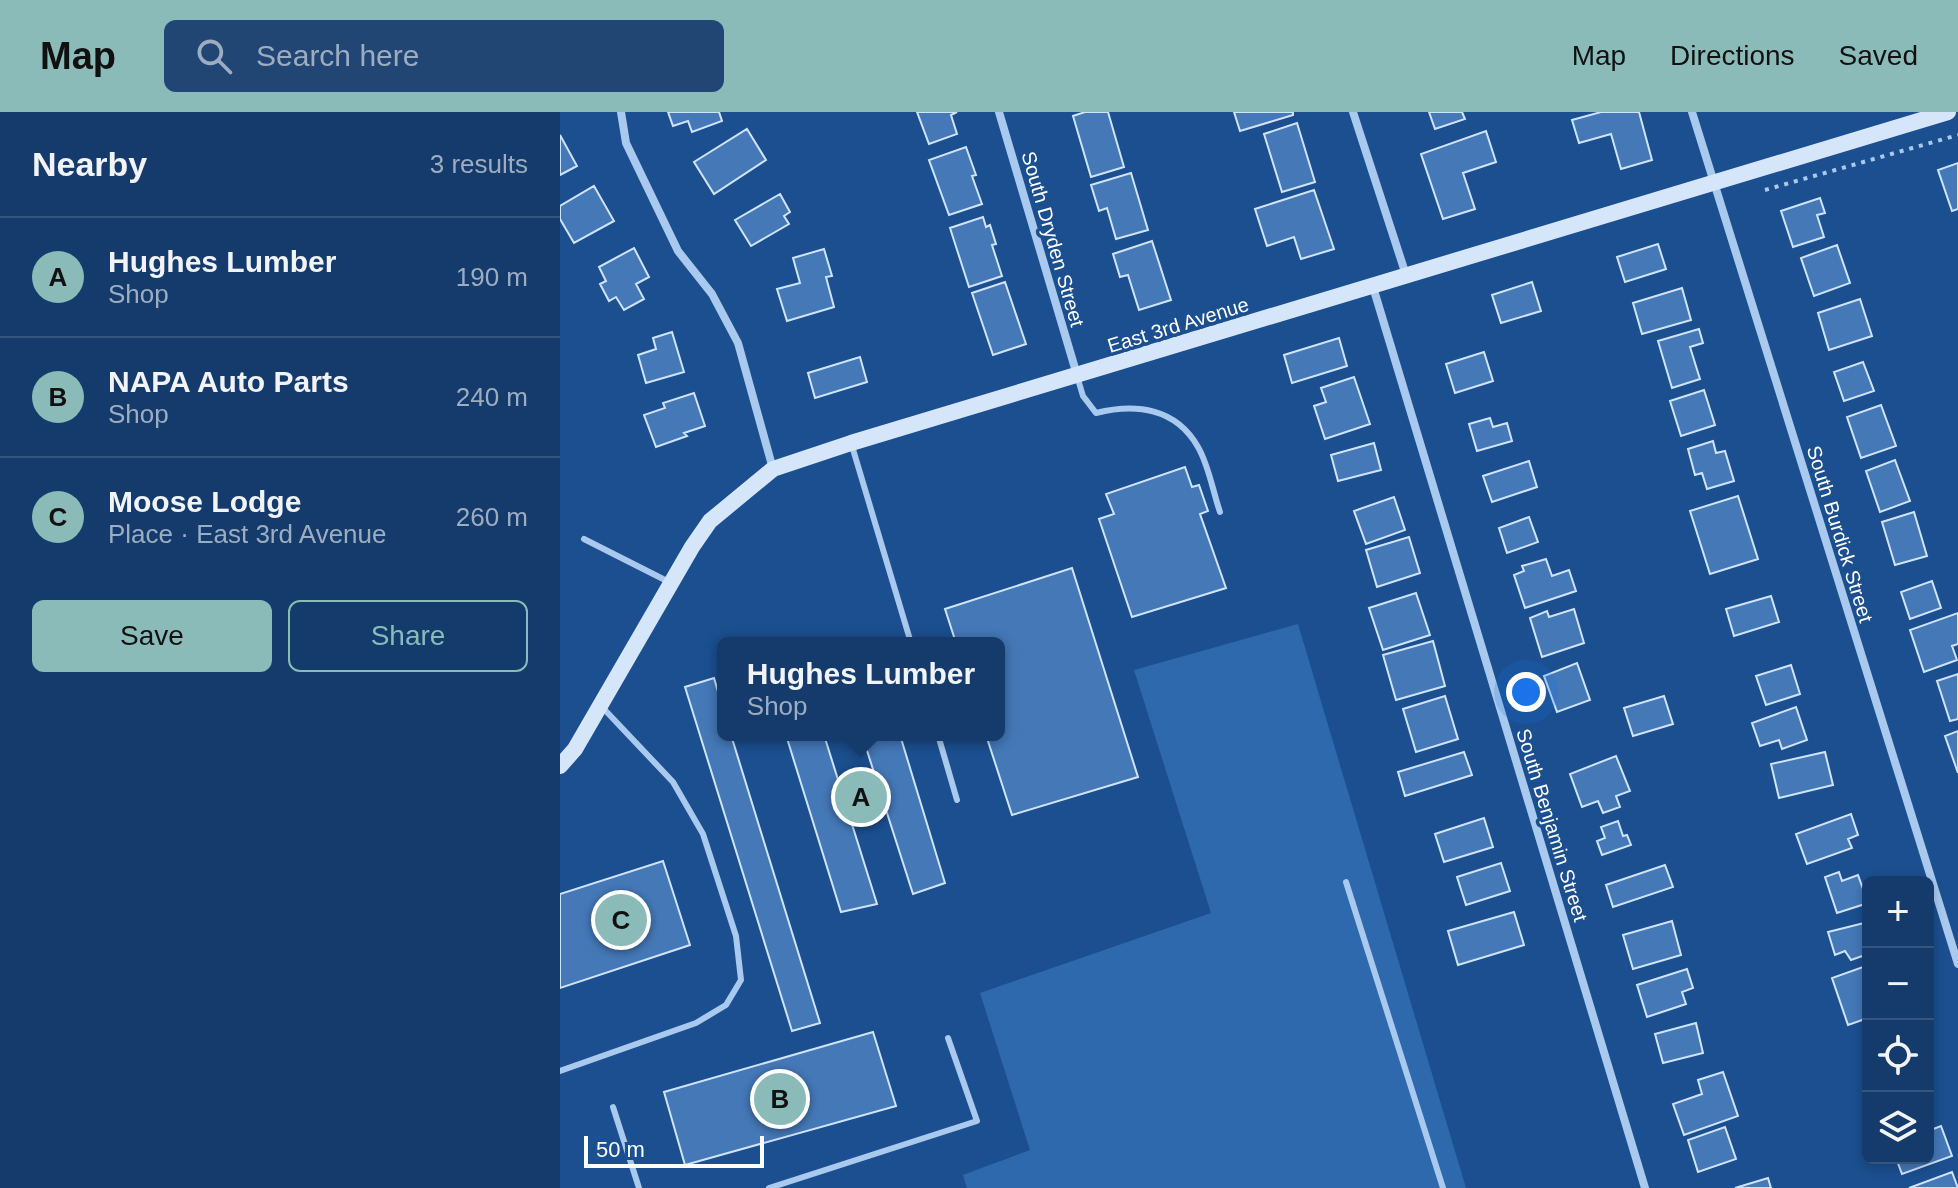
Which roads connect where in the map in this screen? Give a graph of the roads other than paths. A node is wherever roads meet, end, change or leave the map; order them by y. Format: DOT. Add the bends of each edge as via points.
graph roads {
  1 [pos="621,112"];
  2 [pos="999,112"];
  3 [pos="1353,112"];
  4 [pos="1692,112"];
  5 [pos="1948,112"];
  6 [pos="1716,183"];
  7 [pos="1406,276"];
  8 [pos="1373,287"];
  9 [pos="1077,376"];
  10 [pos="851,443"];
  11 [pos="773,469"];
  12 [pos="1220,512"];
  13 [pos="584,539"];
  14 [pos="671,583"];
  15 [pos="909,637"];
  16 [pos="601,705"];
  17 [pos="940,741"];
  18 [pos="560,766"];
  19 [pos="957,800"];
  20 [pos="1346,882"];
  21 [pos="1958,964"];
  22 [pos="948,1038"];
  23 [pos="560,1071"];
  24 [pos="613,1107"];
  25 [pos="639,1188"];
  26 [pos="769,1188"];
  27 [pos="1443,1188"];
  28 [pos="1645,1188"];
  1 -- 11 [label="street" via="626,143 678,251 712,294 738,343"];
  2 -- 9 [label="street, South Dryden Street"];
  3 -- 7 [label="street"];
  4 -- 6 [label="street, South Burdick Street"];
  5 -- 6 [label="street, East 3rd Avenue"];
  6 -- 7 [label="street, East 3rd Avenue"];
  6 -- 21 [label="street, South Burdick Street"];
  7 -- 8 [label="street, East 3rd Avenue"];
  8 -- 9 [label="street, East 3rd Avenue"];
  8 -- 28 [label="street, South Benjamin Street"];
  9 -- 10 [label="street, East 3rd Avenue"];
  9 -- 12 [label="lane" via="1096,413 1118,407 1153,409 1176,421 1198,448"];
  10 -- 11 [label="street, East 3rd Avenue"];
  10 -- 15 [label="lane"];
  11 -- 14 [label="street, East 3rd Avenue" via="710,521"];
  13 -- 14 [label="lane"];
  14 -- 16 [label="street, East 3rd Avenue"];
  16 -- 18 [label="street, East 3rd Avenue"];
  16 -- 23 [label="lane" via="673,782 703,834 736,936 741,980 726,1005 696,1023"];
  17 -- 19 [label="lane"];
  20 -- 27 [label="lane"];
  22 -- 26 [label="lane" via="977,1121"];
  24 -- 25 [label="lane"];
}
